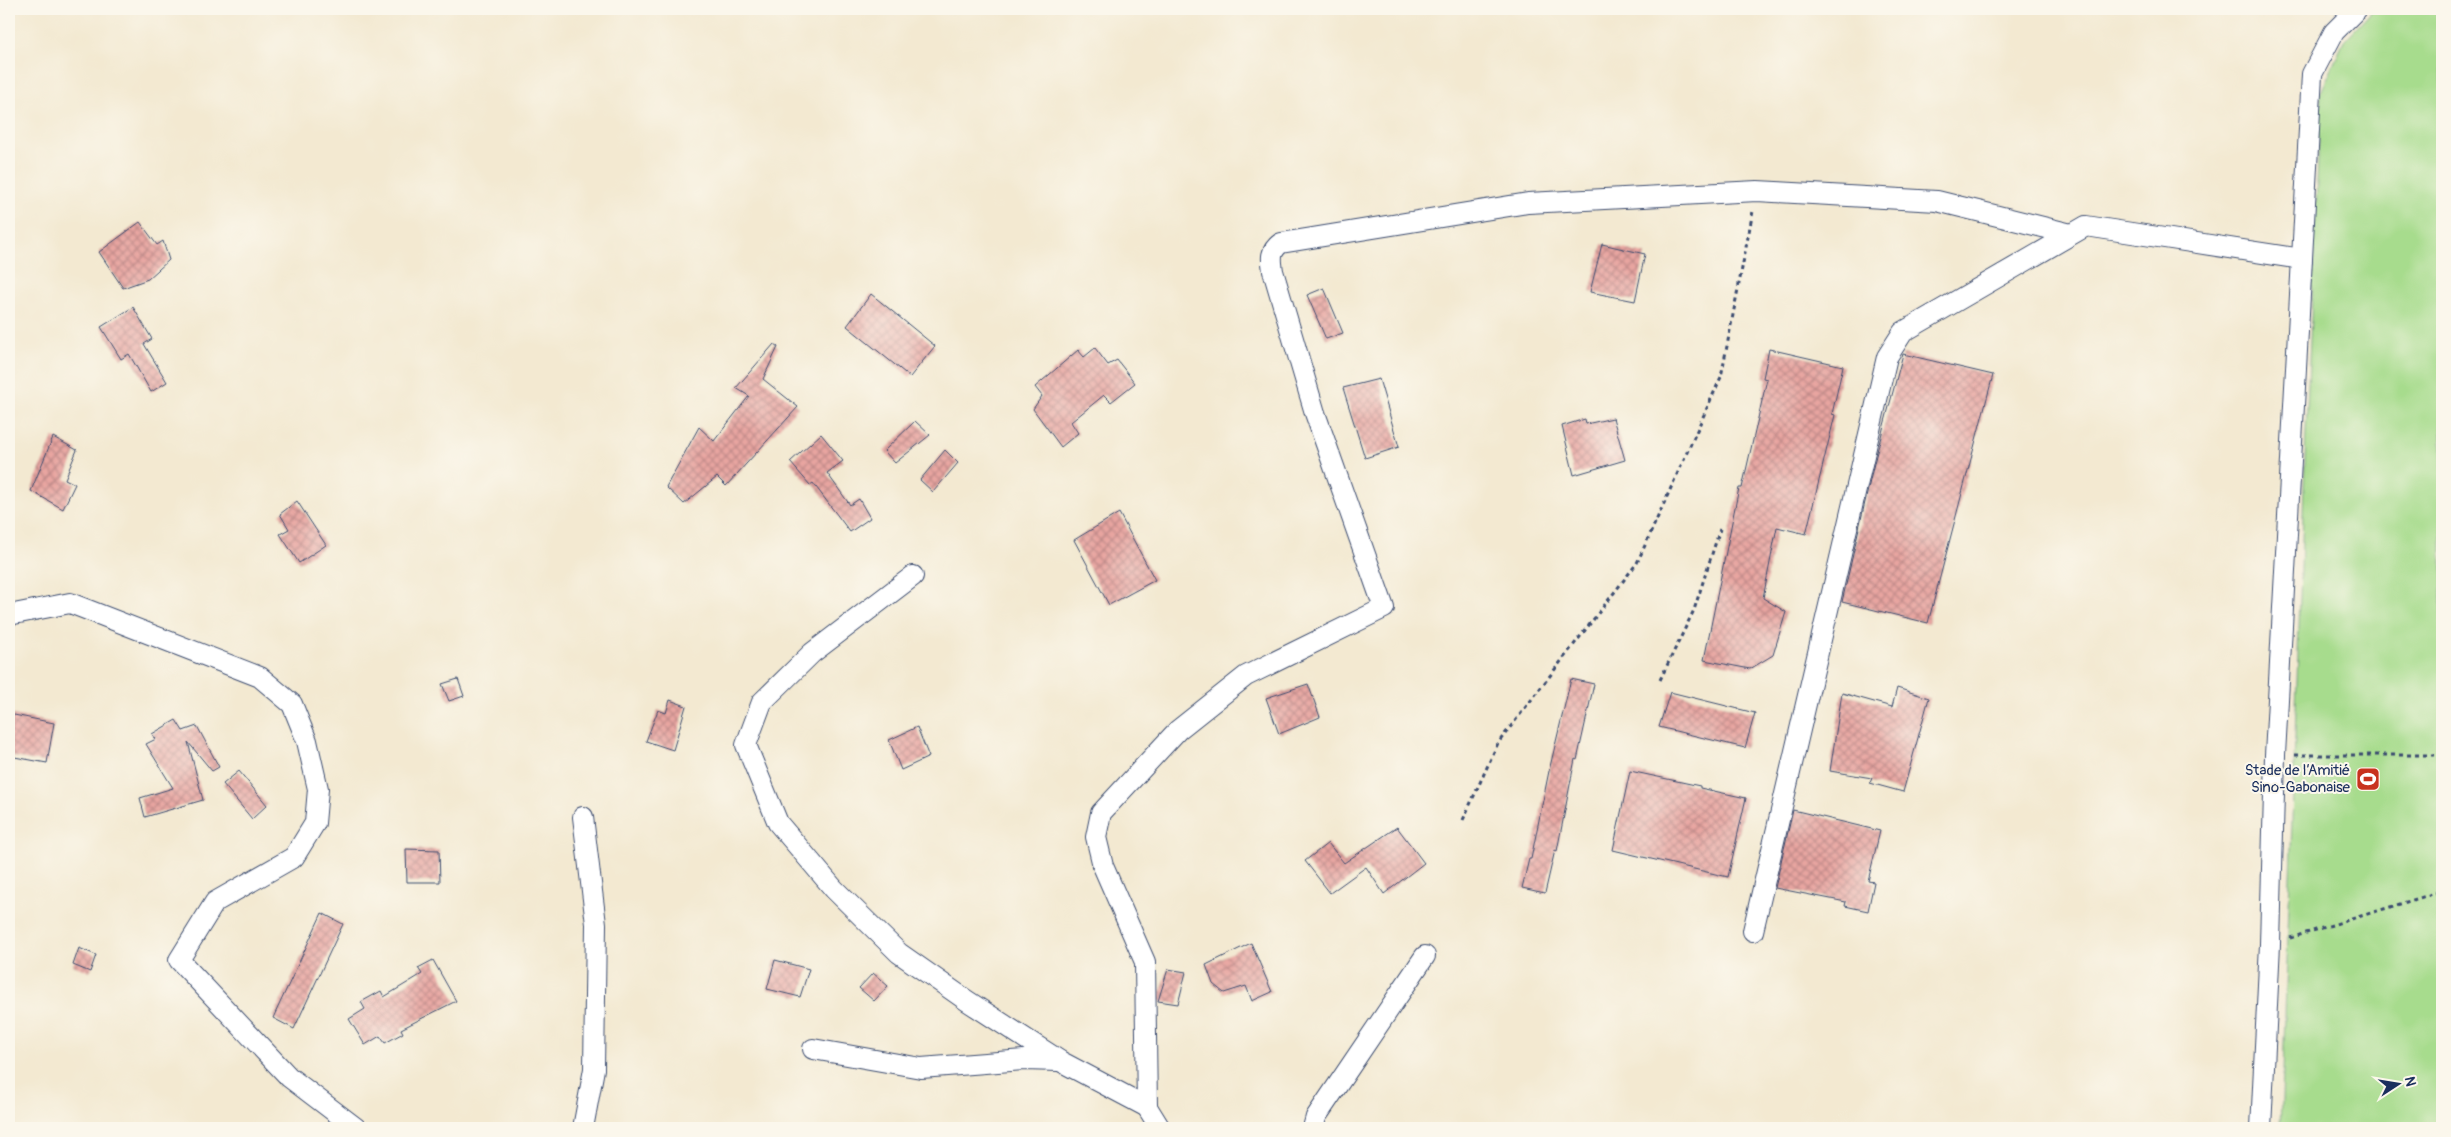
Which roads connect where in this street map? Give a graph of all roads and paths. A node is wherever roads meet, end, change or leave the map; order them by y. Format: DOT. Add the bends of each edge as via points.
graph roads {
  1 [pos="2357,9"];
  2 [pos="1757,191"];
  3 [pos="2071,234"];
  4 [pos="2302,259"];
  5 [pos="1720,529"];
  6 [pos="912,576"];
  7 [pos="9,615"];
  8 [pos="1660,680"];
  9 [pos="2275,755"];
  10 [pos="2442,755"];
  11 [pos="583,817"];
  12 [pos="1463,820"];
  13 [pos="2442,891"];
  14 [pos="1753,931"];
  15 [pos="2270,944"];
  16 [pos="1425,956"];
  17 [pos="813,1049"];
  18 [pos="1060,1061"];
  19 [pos="1147,1107"];
  20 [pos="356,1128"];
  21 [pos="583,1128"];
  22 [pos="1160,1128"];
  23 [pos="1313,1128"];
  24 [pos="2261,1128"];
  1 -- 4 [label="street" via="2334,32 2312,74"];
  2 -- 3 [label="street" via="1937,201"];
  2 -- 12 [label="path" via="1721,377 1637,563 1498,743"];
  2 -- 19 [label="street" via="1528,203 1281,243 1273,250 1273,271 1315,413 1384,608 1246,676 1178,730 1102,813 1096,837 1103,866 1145,962"];
  3 -- 4 [label="street" via="2086,226"];
  3 -- 14 [label="street" via="1903,332 1887,357"];
  4 -- 9 [label="street"];
  5 -- 8 [label="path" via="1694,610"];
  6 -- 18 [label="street" via="812,653 762,702 746,745 778,824 834,889 899,952"];
  7 -- 20 [label="street" via="70,604 260,676 292,704 307,741 318,788 315,823 294,857 215,902 179,960 289,1076"];
  9 -- 10 [label="path"];
  9 -- 15 [label="street"];
  11 -- 21 [label="street" via="596,924 594,1069"];
  13 -- 15 [label="path"];
  15 -- 24 [label="street"];
  16 -- 23 [label="street" via="1316,1117"];
  17 -- 18 [label="street" via="921,1068 1024,1060"];
  18 -- 19 [label="street"];
  19 -- 22 [label="street"];
}
